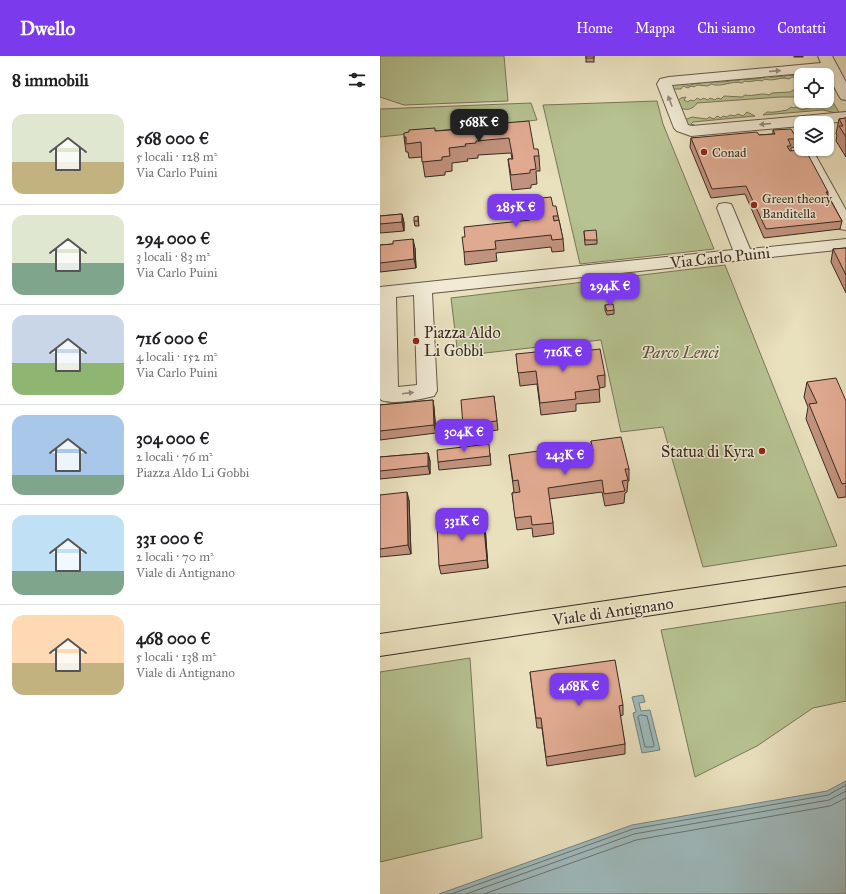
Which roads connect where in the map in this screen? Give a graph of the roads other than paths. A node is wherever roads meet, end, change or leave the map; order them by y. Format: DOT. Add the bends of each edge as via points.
graph roads {
  1 [pos="827,61"];
  2 [pos="846,96"];
  3 [pos="846,117"];
  4 [pos="834,119"];
  5 [pos="794,125"];
  6 [pos="808,156"];
  7 [pos="814,156"];
  8 [pos="725,208"];
  9 [pos="846,212"];
  10 [pos="846,225"];
  11 [pos="846,244"];
  12 [pos="744,255"];
  13 [pos="423,289"];
  14 [pos="384,293"];
  15 [pos="384,396"];
  16 [pos="846,576"];
  17 [pos="380,645"];
  1 -- 2 [label="street"];
  5 -- 1 [label="street, one-way" via="685,130 664,84 669,81"];
  3 -- 4 [label="street"];
  6 -- 10 [label="street"];
  7 -- 9 [label="street"];
  8 -- 12 [label="street"];
  11 -- 12 [label="street, Via Carlo Puini"];
  12 -- 13 [label="street, Via Carlo Puini" via="445,281"];
  13 -- 14 [label="street, Via Carlo Puini"];
  15 -- 13 [label="street, one-way" via="427,391"];
  14 -- 15 [label="street"];
  16 -- 17 [label="main road, Viale di Antignano"];
}
